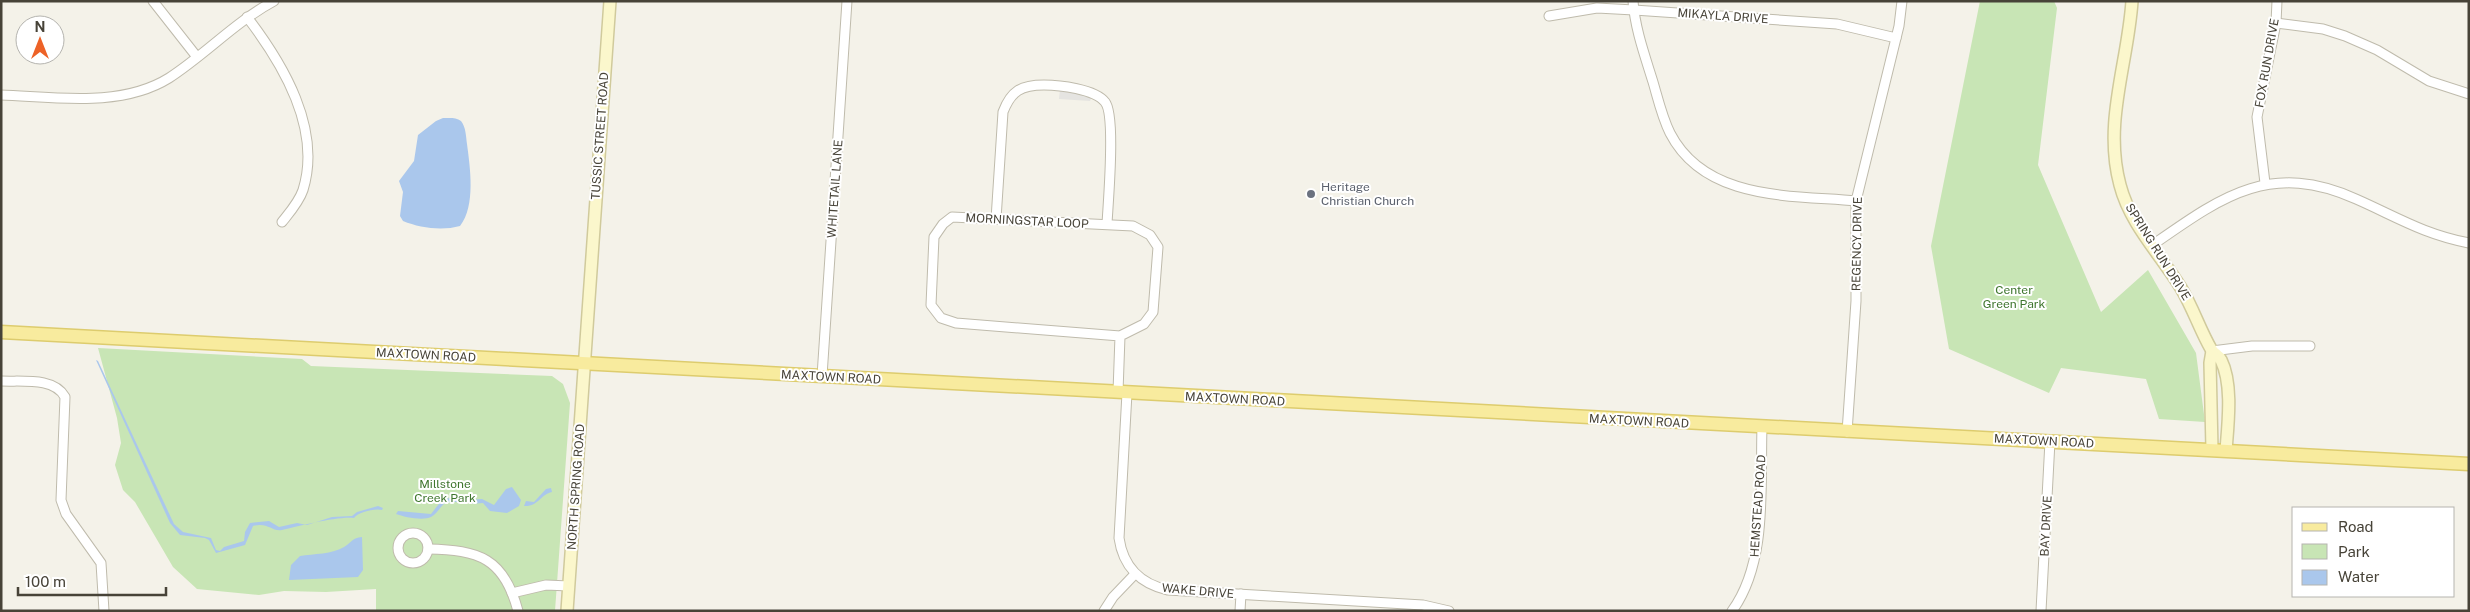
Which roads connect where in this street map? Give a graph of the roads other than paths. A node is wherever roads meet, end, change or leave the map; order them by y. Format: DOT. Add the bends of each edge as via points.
graph roads {
  1 [pos="153,1"];
  2 [pos="274,1"];
  3 [pos="610,1"];
  4 [pos="847,1"];
  5 [pos="1902,1"];
  6 [pos="2132,1"];
  7 [pos="2276,1"];
  8 [pos="1633,6"];
  9 [pos="1549,16"];
  10 [pos="247,17"];
  11 [pos="2276,24"];
  12 [pos="1896,38"];
  13 [pos="198,57"];
  14 [pos="2469,94"];
  15 [pos="1,95"];
  16 [pos="2265,183"];
  17 [pos="1856,201"];
  18 [pos="996,219"];
  19 [pos="282,222"];
  20 [pos="1107,224"];
  21 [pos="2469,243"];
  22 [pos="2151,246"];
  23 [pos="1,332"];
  24 [pos="1120,336"];
  25 [pos="2310,346"];
  26 [pos="2212,351"];
  27 [pos="585,364"];
  28 [pos="822,376"];
  29 [pos="1,381"];
  30 [pos="1123,393"];
  31 [pos="1762,427"];
  32 [pos="1848,432"];
  33 [pos="2050,441"];
  34 [pos="2212,449"];
  35 [pos="2226,450"];
  36 [pos="2469,464"];
  37 [pos="428,549"];
  38 [pos="1135,574"];
  39 [pos="569,586"];
  40 [pos="512,593"];
  41 [pos="1241,594"];
  42 [pos="1379,606"];
  43 [pos="104,611"];
  44 [pos="518,611"];
  45 [pos="567,611"];
  46 [pos="1104,611"];
  47 [pos="1240,611"];
  48 [pos="1449,611"];
  49 [pos="1732,611"];
  50 [pos="2041,611"];
  1 -- 13 [label="street"];
  2 -- 10 [label="street"];
  3 -- 27 [label="main road, TUSSIC STREET ROAD"];
  4 -- 28 [label="street, WHITETAIL LANE"];
  5 -- 12 [label="street, REGENCY DRIVE"];
  6 -- 22 [label="main road, SPRING RUN DRIVE" via="2116,107 2114,153 2123,196"];
  7 -- 11 [label="street, FOX RUN DRIVE"];
  8 -- 9 [label="street, MIKAYLA DRIVE"];
  8 -- 12 [label="street, MIKAYLA DRIVE" via="1837,24"];
  8 -- 17 [label="street" via="1663,118 1670,134 1692,162 1719,180 1749,190"];
  10 -- 13 [label="street"];
  10 -- 19 [label="street" via="285,73 302,122 306,149 303,189"];
  11 -- 14 [label="street" via="2323,29 2345,36 2377,50 2429,81"];
  11 -- 16 [label="street, FOX RUN DRIVE" via="2257,117"];
  12 -- 17 [label="street, REGENCY DRIVE"];
  13 -- 15 [label="street" via="167,79 115,96 90,99"];
  16 -- 21 [label="street" via="2310,185 2333,190 2411,226"];
  16 -- 22 [label="street" via="2209,206"];
  17 -- 32 [label="street, REGENCY DRIVE" via="1856,300"];
  18 -- 20 [label="street, MORNINGSTAR LOOP"];
  18 -- 20 [label="street" via="1003,112 1009,97 1023,87 1044,85 1092,92 1106,102 1111,120"];
  18 -- 24 [label="street, MORNINGSTAR LOOP" via="952,217 934,237 931,305 941,318 956,323"];
  20 -- 24 [label="street, MORNINGSTAR LOOP" via="1133,226 1150,234 1158,248 1153,312 1144,324"];
  22 -- 26 [label="main road, SPRING RUN DRIVE" via="2196,315"];
  23 -- 27 [label="main road, MAXTOWN ROAD"];
  24 -- 30 [label="street"];
  25 -- 26 [label="street" via="2252,346"];
  26 -- 34 [label="main road, SPRING RUN DRIVE"];
  26 -- 35 [label="main road, SPRING RUN DRIVE" via="2222,360 2227,386"];
  27 -- 28 [label="main road, MAXTOWN ROAD"];
  27 -- 39 [label="main road, NORTH SPRING ROAD"];
  28 -- 30 [label="main road, MAXTOWN ROAD"];
  29 -- 43 [label="street" via="50,384 65,397 61,500 66,514 101,563"];
  30 -- 31 [label="main road, MAXTOWN ROAD"];
  30 -- 38 [label="street" via="1119,538 1124,558"];
  31 -- 32 [label="main road, MAXTOWN ROAD"];
  31 -- 49 [label="street, HEMSTEAD ROAD" via="1755,559 1747,587"];
  32 -- 33 [label="main road, MAXTOWN ROAD"];
  33 -- 34 [label="main road, MAXTOWN ROAD"];
  33 -- 50 [label="street, BAY DRIVE"];
  34 -- 35 [label="main road, MAXTOWN ROAD"];
  35 -- 36 [label="main road, MAXTOWN ROAD"];
  37 -- 40 [label="street" via="458,550 491,563 498,567"];
  38 -- 41 [label="street, WAKE DRIVE" via="1146,583 1168,590"];
  38 -- 46 [label="street"];
  39 -- 40 [label="street" via="546,585"];
  39 -- 45 [label="main road, NORTH SPRING ROAD"];
  40 -- 44 [label="street"];
  41 -- 42 [label="street, WAKE DRIVE"];
  41 -- 47 [label="street"];
  42 -- 48 [label="street, WAKE DRIVE" via="1424,605"];
}
